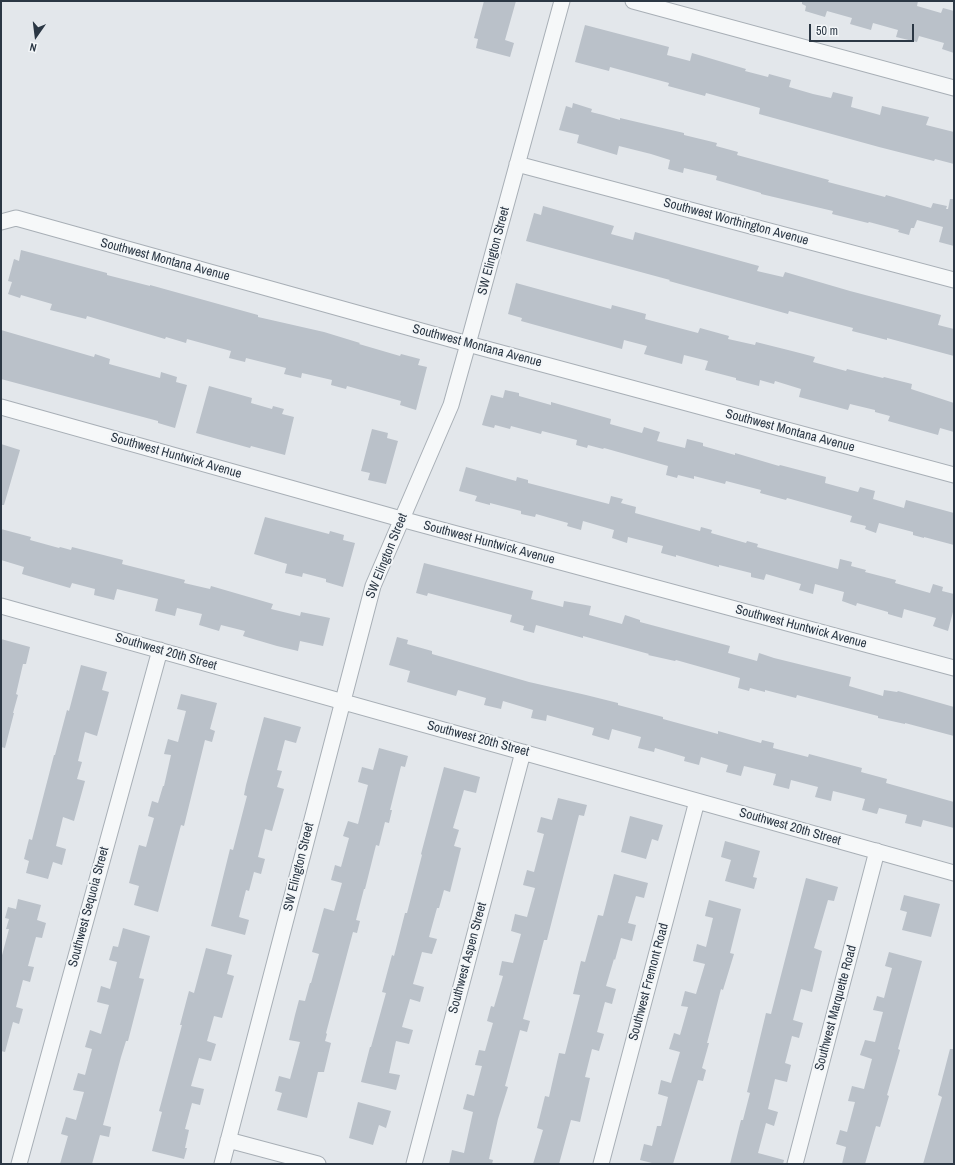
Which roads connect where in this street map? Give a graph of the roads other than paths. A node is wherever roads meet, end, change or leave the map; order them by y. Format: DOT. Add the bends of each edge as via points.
graph roads {
  1 [pos="562,1"];
  2 [pos="633,1"];
  3 [pos="954,88"];
  4 [pos="517,164"];
  5 [pos="1,222"];
  6 [pos="954,280"];
  7 [pos="468,344"];
  8 [pos="1,407"];
  9 [pos="954,475"];
  10 [pos="401,519"];
  11 [pos="1,606"];
  12 [pos="160,650"];
  13 [pos="954,668"];
  14 [pos="342,702"];
  15 [pos="523,752"];
  16 [pos="697,801"];
  17 [pos="877,851"];
  18 [pos="954,873"];
  19 [pos="228,1140"];
  20 [pos="19,1164"];
  21 [pos="222,1164"];
  22 [pos="318,1164"];
  23 [pos="414,1164"];
  24 [pos="601,1164"];
  25 [pos="795,1164"];
  1 -- 4 [label="street, SW Elington Street"];
  2 -- 3 [label="street"];
  4 -- 6 [label="street, Southwest Worthington Avenue"];
  4 -- 7 [label="street, SW Elington Street"];
  5 -- 7 [label="street, Southwest Montana Avenue" via="16,218"];
  7 -- 9 [label="street, Southwest Montana Avenue"];
  7 -- 10 [label="street, SW Elington Street" via="451,404"];
  8 -- 10 [label="street, Southwest Huntwick Avenue"];
  10 -- 13 [label="street, Southwest Huntwick Avenue"];
  10 -- 14 [label="street, SW Elington Street" via="373,586"];
  11 -- 12 [label="street, Southwest 20th Street"];
  12 -- 14 [label="street, Southwest 20th Street"];
  12 -- 20 [label="street, Southwest Sequoia Street"];
  14 -- 15 [label="street, Southwest 20th Street"];
  14 -- 19 [label="street, SW Elington Street"];
  15 -- 16 [label="street, Southwest 20th Street"];
  15 -- 23 [label="street, Southwest Aspen Street"];
  16 -- 17 [label="street, Southwest 20th Street"];
  16 -- 24 [label="street, Southwest Fremont Road"];
  17 -- 18 [label="street, Southwest 20th Street"];
  17 -- 25 [label="street, Southwest Marquette Road"];
  19 -- 21 [label="street, SW Elington Street"];
  19 -- 22 [label="street"];
}
